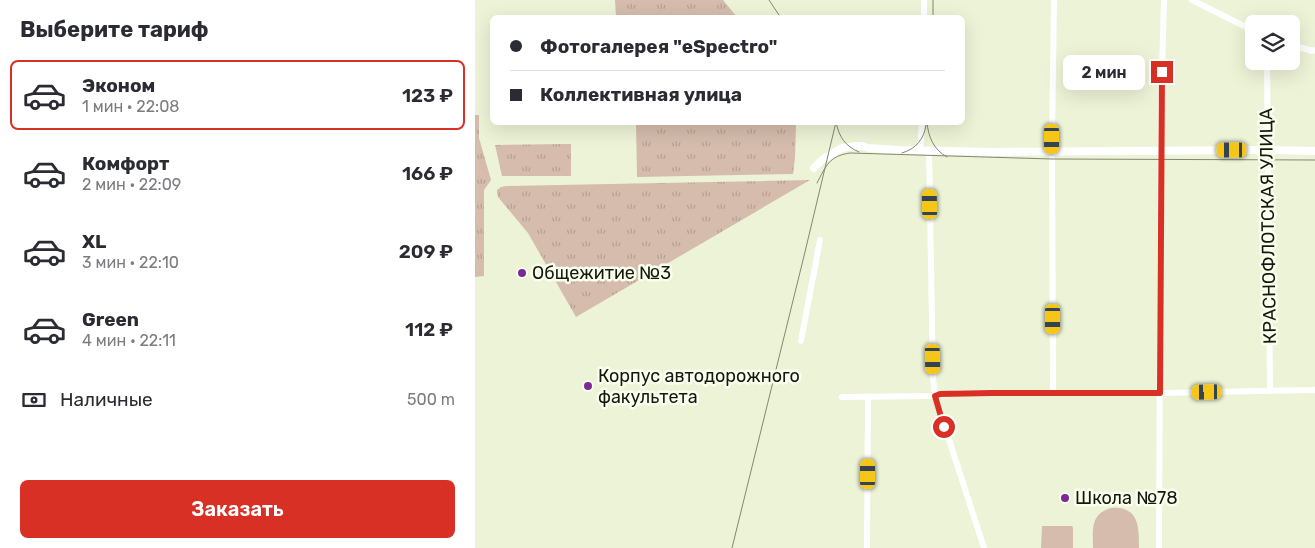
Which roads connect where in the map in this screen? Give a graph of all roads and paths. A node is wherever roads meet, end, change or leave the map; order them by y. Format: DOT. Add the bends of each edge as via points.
graph roads {
  1 [pos="924,0"];
  2 [pos="1054,0"];
  3 [pos="1164,0"];
  4 [pos="1192,0"];
  5 [pos="924,15"];
  6 [pos="1245,26"];
  7 [pos="1300,47"];
  8 [pos="1315,50"];
  9 [pos="1267,70"];
  10 [pos="921,125"];
  11 [pos="920,150"];
  12 [pos="929,150"];
  13 [pos="1267,150"];
  14 [pos="1052,151"];
  15 [pos="1161,151"];
  16 [pos="1315,151"];
  17 [pos="814,168"];
  18 [pos="820,240"];
  19 [pos="801,341"];
  20 [pos="1271,390"];
  21 [pos="1315,390"];
  22 [pos="1053,393"];
  23 [pos="1160,393"];
  24 [pos="935,396"];
  25 [pos="842,397"];
  26 [pos="868,397"];
  27 [pos="867,548"];
  28 [pos="983,548"];
  29 [pos="1159,548"];
  1 -- 5 [label="street"];
  2 -- 14 [label="street"];
  3 -- 15 [label="street"];
  4 -- 6 [label="street"];
  7 -- 8 [label="street"];
  9 -- 13 [label="street, КРАСНОФЛОТСКАЯ УЛИЦА"];
  10 -- 11 [label="street"];
  11 -- 12 [label="street"];
  11 -- 17 [label="street" via="862,146 842,148"];
  12 -- 14 [label="street"];
  12 -- 24 [label="street"];
  13 -- 15 [label="street"];
  13 -- 16 [label="street"];
  13 -- 20 [label="street, КРАСНОФЛОТСКАЯ УЛИЦА"];
  14 -- 15 [label="street"];
  14 -- 22 [label="street"];
  15 -- 23 [label="street"];
  18 -- 19 [label="street"];
  20 -- 21 [label="street"];
  20 -- 23 [label="street"];
  22 -- 23 [label="street"];
  22 -- 24 [label="street"];
  23 -- 29 [label="street"];
  24 -- 26 [label="street"];
  24 -- 28 [label="street"];
  25 -- 26 [label="street"];
  26 -- 27 [label="street"];
}
